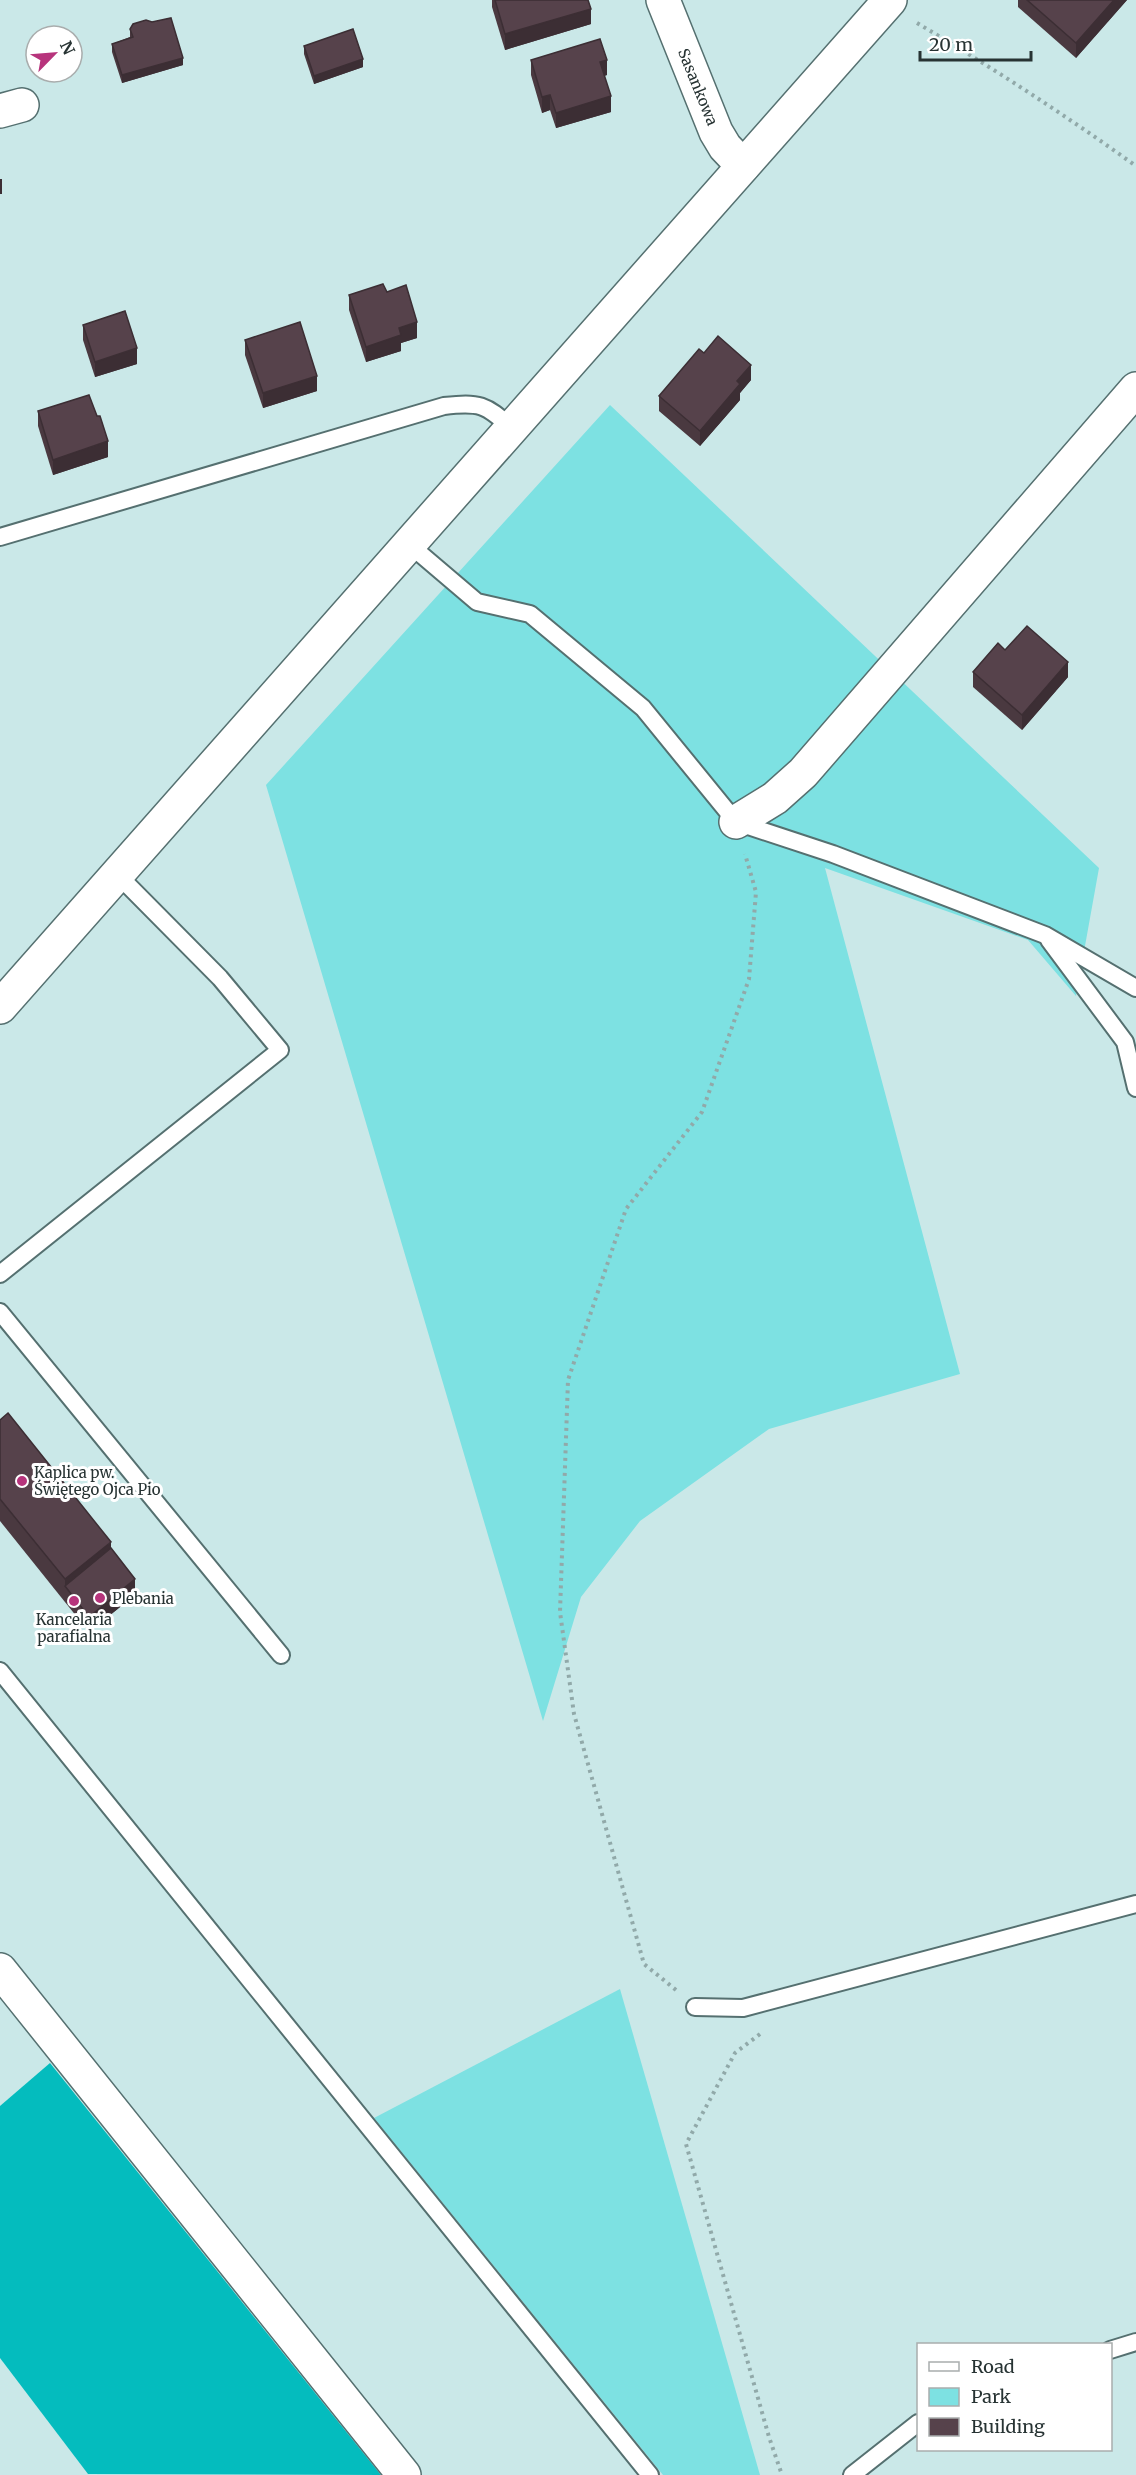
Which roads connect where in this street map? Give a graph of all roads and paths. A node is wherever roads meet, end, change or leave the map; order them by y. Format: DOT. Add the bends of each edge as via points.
graph roads {
  1 [pos="663,0"];
  2 [pos="888,2"];
  3 [pos="743,166"];
  4 [pos="1136,166"];
  5 [pos="1136,389"];
  6 [pos="511,428"];
  7 [pos="0,537"];
  8 [pos="410,545"];
  9 [pos="736,822"];
  10 [pos="117,874"];
  11 [pos="1045,934"];
  12 [pos="1136,988"];
  13 [pos="0,1007"];
  14 [pos="1136,1088"];
  15 [pos="0,1274"];
  16 [pos="0,1312"];
  17 [pos="281,1655"];
  18 [pos="0,1671"];
  19 [pos="1136,1904"];
  20 [pos="0,1970"];
  21 [pos="695,2007"];
  22 [pos="763,2031"];
  23 [pos="1136,2343"];
  24 [pos="1112,2349"];
  25 [pos="917,2424"];
  26 [pos="404,2475"];
  27 [pos="650,2475"];
  28 [pos="782,2475"];
  29 [pos="852,2475"];
  1 -- 3 [label="street, Sasankowa" via="716,132"];
  2 -- 3 [label="street"];
  2 -- 4 [label="path" via="1067,116"];
  3 -- 6 [label="street"];
  5 -- 9 [label="street" via="803,773 775,798"];
  6 -- 7 [label="lane" via="493,410 470,403 444,406"];
  6 -- 8 [label="street"];
  8 -- 9 [label="lane" via="477,602 530,614 643,708"];
  8 -- 10 [label="street"];
  9 -- 11 [label="lane"];
  9 -- 21 [label="path" via="756,892 749,979 702,1112 626,1209 568,1380 560,1612 574,1714 644,1964"];
  10 -- 13 [label="street"];
  10 -- 15 [label="lane" via="220,978 280,1050"];
  11 -- 12 [label="lane"];
  11 -- 14 [label="lane" via="1125,1042"];
  16 -- 17 [label="lane"];
  18 -- 27 [label="lane"];
  19 -- 21 [label="lane" via="743,2008"];
  20 -- 26 [label="street"];
  22 -- 28 [label="path" via="735,2053 686,2144"];
  23 -- 24 [label="lane"];
  25 -- 29 [label="lane"];
}
